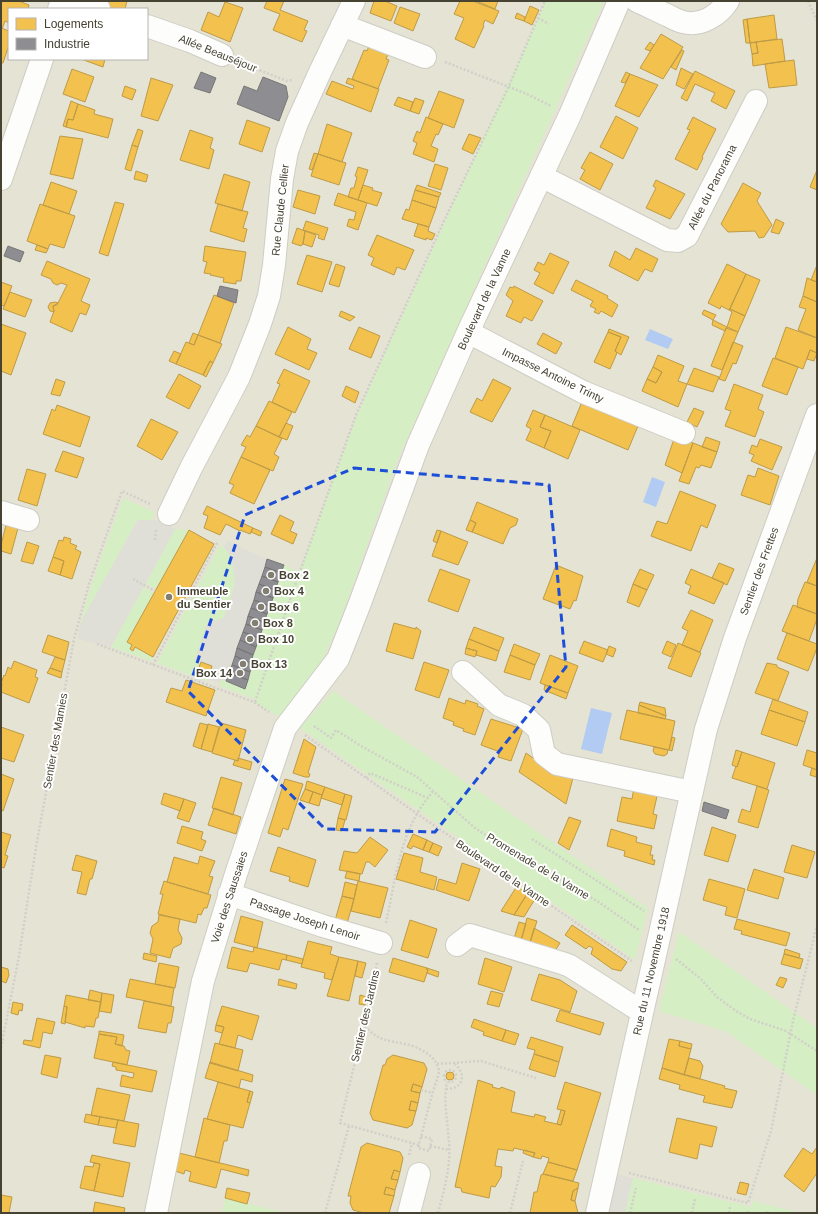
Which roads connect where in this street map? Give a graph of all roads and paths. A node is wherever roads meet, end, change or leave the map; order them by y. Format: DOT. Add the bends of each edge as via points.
graph roads {
  1 [pos="76,1"];
  2 [pos="354,1"];
  3 [pos="545,1"];
  4 [pos="619,1"];
  5 [pos="638,1"];
  6 [pos="728,1"];
  7 [pos="808,1"];
  8 [pos="96,8"];
  9 [pos="538,18"];
  10 [pos="817,21"];
  11 [pos="549,24"];
  12 [pos="342,25"];
  13 [pos="148,26"];
  14 [pos="222,55"];
  15 [pos="425,57"];
  16 [pos="42,60"];
  17 [pos="288,84"];
  18 [pos="508,88"];
  19 [pos="756,101"];
  20 [pos="570,115"];
  21 [pos="541,176"];
  22 [pos="1,179"];
  23 [pos="468,332"];
  24 [pos="817,415"];
  25 [pos="684,433"];
  26 [pos="122,492"];
  27 [pos="161,510"];
  28 [pos="1,512"];
  29 [pos="28,520"];
  30 [pos="218,541"];
  31 [pos="133,579"];
  32 [pos="154,591"];
  33 [pos="360,603"];
  34 [pos="97,644"];
  35 [pos="153,665"];
  36 [pos="464,672"];
  37 [pos="213,681"];
  38 [pos="211,686"];
  39 [pos="289,724"];
  40 [pos="706,729"];
  41 [pos="323,733"];
  42 [pos="366,778"];
  43 [pos="433,791"];
  44 [pos="692,792"];
  45 [pos="428,798"];
  46 [pos="416,813"];
  47 [pos="532,839"];
  48 [pos="229,894"];
  49 [pos="650,915"];
  50 [pos="817,925"];
  51 [pos="645,934"];
  52 [pos="381,943"];
  53 [pos="457,945"];
  54 [pos="672,956"];
  55 [pos="635,964"];
  56 [pos="642,1012"];
  57 [pos="364,1026"];
  58 [pos="792,1034"];
  59 [pos="1,1048"];
  60 [pos="817,1051"];
  61 [pos="437,1064"];
  62 [pos="455,1064"];
  63 [pos="536,1078"];
  64 [pos="447,1082"];
  65 [pos="446,1089"];
  66 [pos="421,1090"];
  67 [pos="432,1093"];
  68 [pos="349,1126"];
  69 [pos="421,1136"];
  70 [pos="412,1143"];
  71 [pos="419,1145"];
  72 [pos="430,1146"];
  73 [pos="449,1150"];
  74 [pos="523,1161"];
  75 [pos="413,1168"];
  76 [pos="629,1173"];
  77 [pos="636,1188"];
  78 [pos="695,1198"];
  79 [pos="730,1207"];
  80 [pos="156,1213"];
  81 [pos="325,1213"];
  82 [pos="409,1213"];
  83 [pos="438,1213"];
  84 [pos="510,1213"];
  85 [pos="597,1213"];
  86 [pos="630,1213"];
  87 [pos="692,1213"];
  88 [pos="729,1213"];
  1 -- 8 [label="street"];
  2 -- 12 [label="street, Rue Claude Cellier"];
  3 -- 9 [label="path"];
  4 -- 20 [label="street, Boulevard de la Vanne"];
  5 -- 6 [label="street" via="684,22 695,23 715,16"];
  7 -- 10 [label="path"];
  9 -- 11 [label="path"];
  9 -- 18 [label="path"];
  12 -- 15 [label="street"];
  12 -- 27 [label="street, Rue Claude Cellier" via="297,123 286,156 269,296 248,355 239,378 191,468"];
  13 -- 14 [label="street, Allée Beauséjour"];
  14 -- 17 [label="path, Allée Beauséjour" via="285,80"];
  15 -- 18 [label="path" via="435,58"];
  16 -- 22 [label="street"];
  18 -- 20 [label="path"];
  18 -- 38 [label="path" via="356,415 254,702"];
  19 -- 21 [label="street, Allée du Panorama" via="687,236 678,241 667,240"];
  20 -- 21 [label="street, Boulevard de la Vanne"];
  21 -- 23 [label="street, Boulevard de la Vanne"];
  23 -- 25 [label="street, Impasse Antoine Trinty" via="583,392"];
  23 -- 33 [label="street, Boulevard de la Vanne" via="418,445"];
  24 -- 40 [label="street, Sentier des Frettes" via="735,638"];
  26 -- 27 [label="path"];
  26 -- 27 [label="path"];
  26 -- 59 [label="path, Sentier des Mamies" via="89,584 74,639"];
  28 -- 29 [label="street"];
  30 -- 35 [label="path"];
  31 -- 32 [label="path"];
  33 -- 39 [label="street, Voie des Saussaies" via="338,660"];
  34 -- 35 [label="path"];
  35 -- 38 [label="path"];
  36 -- 44 [label="street" via="499,705 523,715 539,730 544,754 557,764"];
  37 -- 38 [label="path"];
  39 -- 42 [label="path"];
  39 -- 48 [label="street, Voie des Saussaies" via="285,728"];
  40 -- 44 [label="street, Rue du 11 Novembre 1918"];
  41 -- 43 [label="path, Promenade de la Vanne" via="331,738 336,730 411,773"];
  42 -- 45 [label="path" via="370,773"];
  42 -- 46 [label="path, Boulevard de la Vanne"];
  43 -- 45 [label="path"];
  43 -- 51 [label="path, Promenade de la Vanne" via="475,828 597,901"];
  44 -- 56 [label="street, Rue du 11 Novembre 1918"];
  45 -- 46 [label="path, Sentier des Jardins"];
  46 -- 52 [label="path, Sentier des Jardins" via="402,847"];
  46 -- 55 [label="path, Boulevard de la Vanne"];
  47 -- 49 [label="path"];
  48 -- 52 [label="street, Passage Joseph Lenoir"];
  48 -- 80 [label="street, Voie des Saussaies" via="203,981"];
  50 -- 58 [label="path"];
  52 -- 57 [label="path, Sentier des Jardins"];
  53 -- 56 [label="street" via="470,935 565,964"];
  54 -- 58 [label="path" via="698,975 717,998 736,1011 750,1019"];
  56 -- 85 [label="street, Rue du 11 Novembre 1918"];
  57 -- 61 [label="path" via="379,1038 418,1048"];
  57 -- 68 [label="path, Sentier des Jardins" via="340,1124"];
  58 -- 60 [label="path"];
  58 -- 76 [label="path" via="771,1132 748,1203"];
  61 -- 62 [label="path"];
  61 -- 67 [label="path" via="439,1071"];
  62 -- 63 [label="path" via="481,1061"];
  62 -- 65 [label="path" via="461,1070 462,1079 458,1086"];
  64 -- 64 [label="path" via="444,1074 453,1071 456,1078"];
  64 -- 65 [label="path"];
  65 -- 73 [label="path"];
  66 -- 67 [label="path"];
  67 -- 69 [label="path"];
  68 -- 70 [label="path"];
  68 -- 81 [label="path"];
  69 -- 71 [label="path"];
  69 -- 72 [label="path" via="432,1139"];
  70 -- 71 [label="path"];
  70 -- 75 [label="path"];
  71 -- 72 [label="path" via="418,1148 429,1151"];
  72 -- 73 [label="path"];
  73 -- 83 [label="path" via="448,1175"];
  74 -- 84 [label="path"];
  75 -- 82 [label="street"];
  77 -- 86 [label="path"];
  78 -- 87 [label="path"];
  79 -- 88 [label="path"];
}
